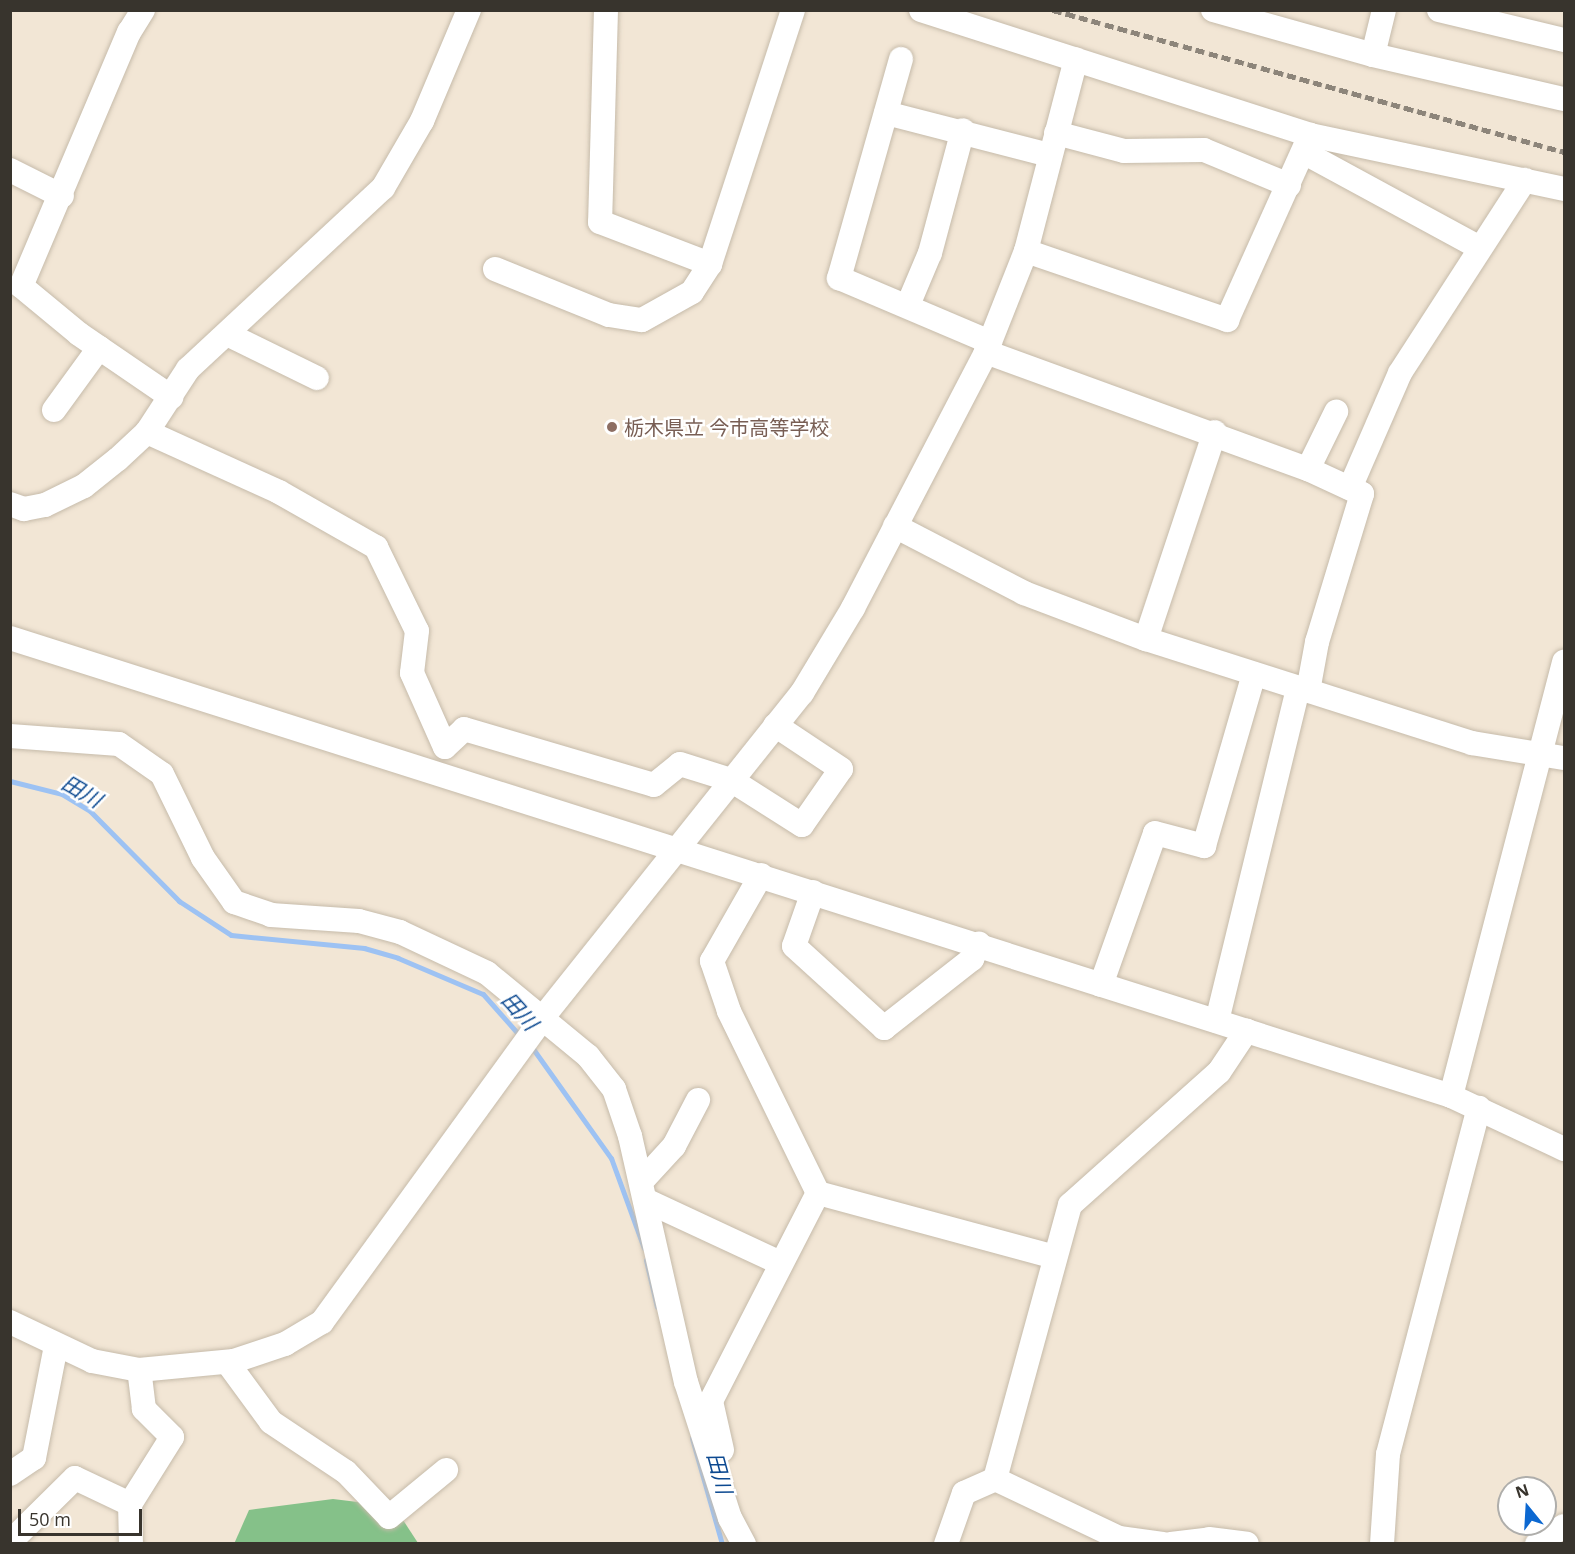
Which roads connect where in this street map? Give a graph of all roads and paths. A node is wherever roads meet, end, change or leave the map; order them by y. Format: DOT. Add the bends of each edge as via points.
graph roads {
  1 [pos="143,10"];
  2 [pos="469,10"];
  3 [pos="606,10"];
  4 [pos="793,10"];
  5 [pos="921,10"];
  6 [pos="1213,10"];
  7 [pos="1384,10"];
  8 [pos="1439,10"];
  9 [pos="1564,40"];
  10 [pos="1373,55"];
  11 [pos="901,58"];
  12 [pos="1076,59"];
  13 [pos="1564,99"];
  14 [pos="886,113"];
  15 [pos="963,130"];
  16 [pos="1053,144"];
  17 [pos="1308,144"];
  18 [pos="10,170"];
  19 [pos="1525,180"];
  20 [pos="1289,185"];
  21 [pos="1564,189"];
  22 [pos="62,196"];
  23 [pos="1478,247"];
  24 [pos="1026,251"];
  25 [pos="710,264"];
  26 [pos="495,269"];
  27 [pos="908,305"];
  28 [pos="227,334"];
  29 [pos="988,346"];
  30 [pos="99,348"];
  31 [pos="317,378"];
  32 [pos="171,397"];
  33 [pos="54,410"];
  34 [pos="1336,412"];
  35 [pos="147,432"];
  36 [pos="1215,432"];
  37 [pos="1308,468"];
  38 [pos="1350,488"];
  39 [pos="10,504"];
  40 [pos="895,526"];
  41 [pos="10,638"];
  42 [pos="1146,639"];
  43 [pos="1564,661"];
  44 [pos="1254,674"];
  45 [pos="1303,690"];
  46 [pos="775,725"];
  47 [pos="10,736"];
  48 [pos="1554,755"];
  49 [pos="731,780"];
  50 [pos="676,848"];
  51 [pos="760,875"];
  52 [pos="813,892"];
  53 [pos="979,943"];
  54 [pos="1101,985"];
  55 [pos="544,1016"];
  56 [pos="1216,1021"];
  57 [pos="1247,1030"];
  58 [pos="1451,1096"];
  59 [pos="698,1100"];
  60 [pos="1479,1108"];
  61 [pos="1564,1149"];
  62 [pos="643,1191"];
  63 [pos="818,1193"];
  64 [pos="1052,1256"];
  65 [pos="780,1263"];
  66 [pos="10,1322"];
  67 [pos="56,1346"];
  68 [pos="227,1362"];
  69 [pos="139,1370"];
  70 [pos="446,1470"];
  71 [pos="10,1474"];
  72 [pos="995,1479"];
  73 [pos="130,1504"];
  74 [pos="1564,1526"];
  75 [pos="10,1542"];
  76 [pos="131,1544"];
  77 [pos="744,1544"];
  78 [pos="753,1544"];
  79 [pos="946,1544"];
  80 [pos="1163,1544"];
  81 [pos="1171,1544"];
  82 [pos="1247,1544"];
  83 [pos="1382,1544"];
  84 [pos="1537,1544"];
  1 -- 22 [label="street" via="129,32"];
  2 -- 28 [label="street" via="422,121 383,188"];
  3 -- 25 [label="street" via="600,222"];
  4 -- 25 [label="street"];
  5 -- 12 [label="street"];
  6 -- 10 [label="street"];
  7 -- 10 [label="street"];
  8 -- 9 [label="street"];
  10 -- 13 [label="street"];
  11 -- 14 [label="street"];
  12 -- 16 [label="street"];
  12 -- 17 [label="street"];
  14 -- 15 [label="street"];
  14 -- 27 [label="street" via="839,278"];
  15 -- 16 [label="street"];
  15 -- 27 [label="street" via="930,253"];
  16 -- 20 [label="street" via="1124,151 1204,150"];
  16 -- 24 [label="street"];
  17 -- 19 [label="street"];
  17 -- 20 [label="street"];
  17 -- 23 [label="street"];
  18 -- 22 [label="street"];
  19 -- 21 [label="street"];
  19 -- 23 [label="street"];
  20 -- 24 [label="street" via="1227,320"];
  22 -- 30 [label="street" via="21,286"];
  23 -- 38 [label="street" via="1385,401"];
  24 -- 29 [label="street"];
  25 -- 26 [label="street" via="692,292 642,320 609,315"];
  27 -- 29 [label="street"];
  28 -- 31 [label="street"];
  28 -- 32 [label="street" via="188,369"];
  29 -- 36 [label="street"];
  29 -- 40 [label="street" via="953,405"];
  30 -- 32 [label="street"];
  30 -- 33 [label="street"];
  32 -- 35 [label="street"];
  34 -- 37 [label="street"];
  35 -- 39 [label="street" via="64,496 24,509"];
  35 -- 49 [label="street" via="279,492 376,547 417,631 412,673 445,747 464,729 654,785 680,764"];
  36 -- 37 [label="street"];
  36 -- 42 [label="street"];
  37 -- 38 [label="street"];
  38 -- 45 [label="street" via="1362,494"];
  40 -- 42 [label="street" via="1024,593"];
  40 -- 46 [label="street" via="807,683"];
  41 -- 50 [label="street"];
  42 -- 44 [label="street"];
  43 -- 48 [label="street"];
  44 -- 45 [label="street"];
  44 -- 54 [label="street" via="1204,846 1155,833"];
  45 -- 48 [label="street" via="1472,743"];
  45 -- 56 [label="street"];
  46 -- 49 [label="street"];
  46 -- 49 [label="street" via="841,769 802,825"];
  47 -- 55 [label="street" via="119,744 162,774 203,858 234,902 271,915 358,921 400,932 487,973"];
  48 -- 58 [label="street"];
  49 -- 50 [label="street"];
  50 -- 51 [label="street"];
  50 -- 55 [label="street"];
  51 -- 52 [label="street"];
  51 -- 63 [label="street" via="712,961 729,1011"];
  52 -- 53 [label="street"];
  52 -- 53 [label="street" via="794,946 884,1028 972,958"];
  53 -- 54 [label="street"];
  54 -- 56 [label="street"];
  55 -- 62 [label="street" via="615,1089"];
  55 -- 68 [label="street" via="322,1322 285,1344"];
  56 -- 57 [label="street"];
  57 -- 58 [label="street"];
  57 -- 64 [label="street" via="1219,1072 1070,1205"];
  58 -- 60 [label="street"];
  59 -- 62 [label="street" via="674,1146"];
  60 -- 61 [label="street" via="1540,1141"];
  60 -- 83 [label="street" via="1388,1454"];
  62 -- 65 [label="street"];
  62 -- 77 [label="street" via="686,1382 730,1518"];
  63 -- 64 [label="street"];
  63 -- 65 [label="street"];
  64 -- 72 [label="street"];
  65 -- 78 [label="street" via="711,1401"];
  66 -- 67 [label="street" via="29,1326"];
  67 -- 69 [label="street" via="92,1361"];
  67 -- 71 [label="street" via="34,1458"];
  68 -- 69 [label="street"];
  68 -- 70 [label="street" via="271,1422 346,1472 389,1517"];
  69 -- 73 [label="street" via="144,1409 172,1437"];
  72 -- 79 [label="street" via="964,1493"];
  72 -- 80 [label="street" via="1119,1538"];
  73 -- 75 [label="street" via="75,1478"];
  73 -- 76 [label="street"];
  74 -- 84 [label="street"];
  81 -- 82 [label="street" via="1209,1539"];
}
